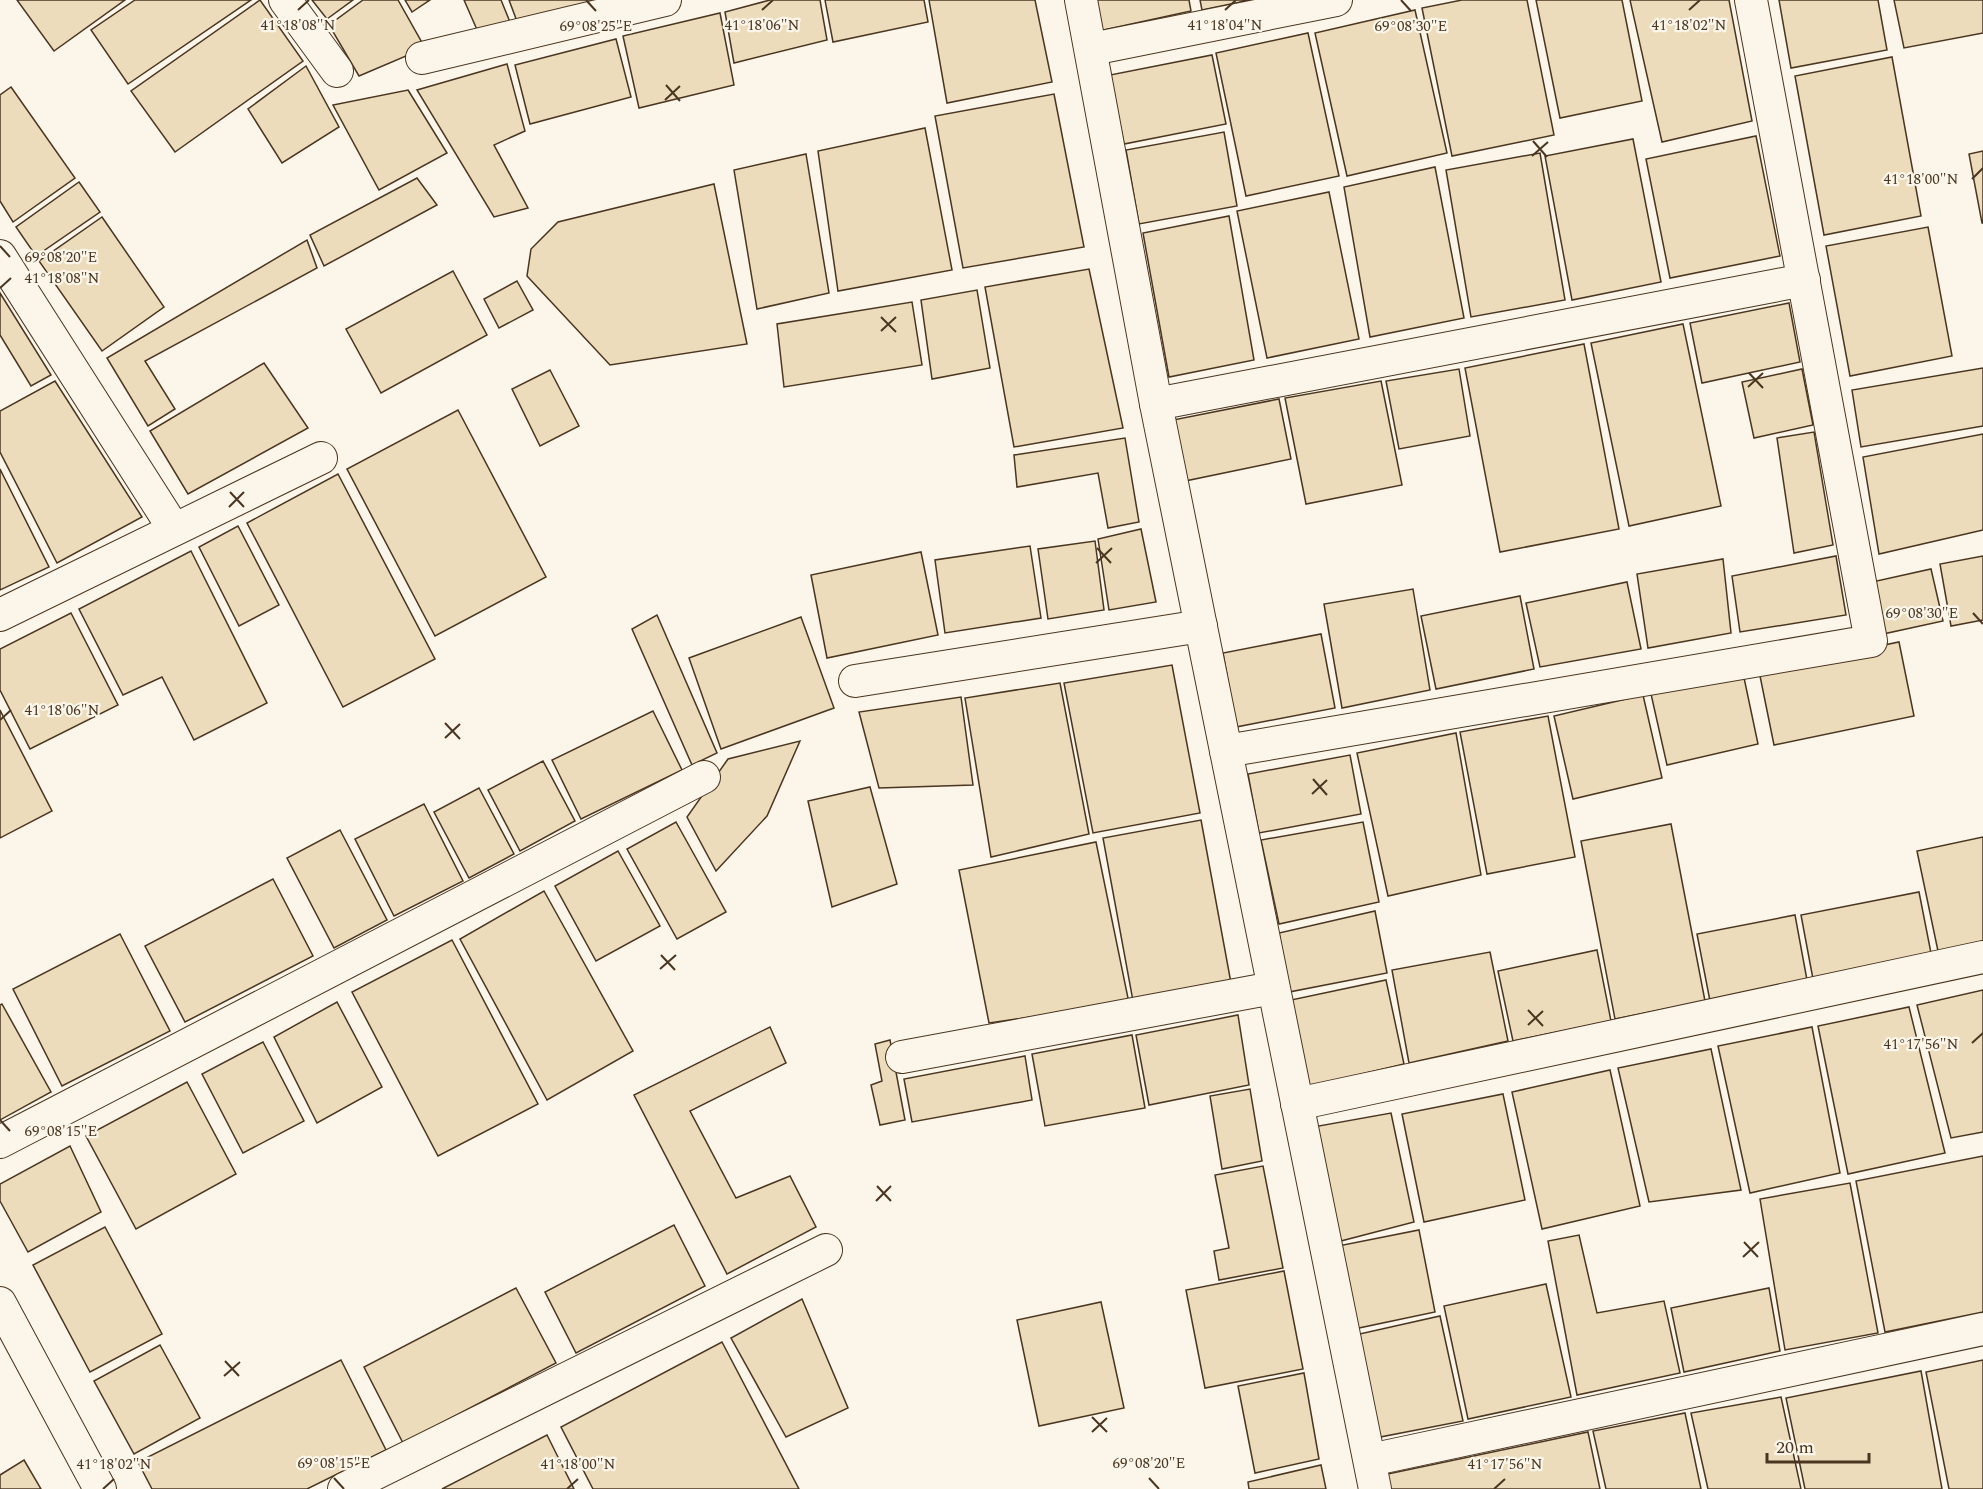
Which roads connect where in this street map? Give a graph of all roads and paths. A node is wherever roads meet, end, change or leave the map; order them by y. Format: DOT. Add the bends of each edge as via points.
graph roads {
  1 [pos="285,0"];
  2 [pos="665,0"];
  3 [pos="1081,0"];
  4 [pos="1336,0"];
  5 [pos="1751,0"];
  6 [pos="1092,49"];
  7 [pos="422,58"];
  8 [pos="337,71"];
  9 [pos="0,256"];
  10 [pos="1804,280"];
  11 [pos="1156,404"];
  12 [pos="321,458"];
  13 [pos="174,529"];
  14 [pos="0,615"];
  15 [pos="1201,626"];
  16 [pos="855,681"];
  17 [pos="1226,751"];
  18 [pos="704,777"];
  19 [pos="1983,957"];
  20 [pos="1273,988"];
  21 [pos="902,1057"];
  22 [pos="1297,1104"];
  23 [pos="0,1142"];
  24 [pos="826,1250"];
  25 [pos="0,1303"];
  26 [pos="1983,1329"];
  27 [pos="1372,1475"];
  28 [pos="100,1489"];
  29 [pos="344,1489"];
  1 -- 8 [label="street"];
  2 -- 7 [label="street"];
  3 -- 6 [label="street"];
  4 -- 6 [label="street"];
  5 -- 10 [label="street"];
  6 -- 11 [label="street"];
  9 -- 13 [label="street"];
  10 -- 11 [label="street"];
  10 -- 17 [label="street" via="1871,641"];
  11 -- 15 [label="street"];
  12 -- 13 [label="street"];
  13 -- 14 [label="street"];
  15 -- 16 [label="street"];
  15 -- 17 [label="street"];
  17 -- 20 [label="street"];
  18 -- 23 [label="street"];
  19 -- 22 [label="street"];
  20 -- 21 [label="street"];
  20 -- 22 [label="street"];
  22 -- 27 [label="street"];
  24 -- 29 [label="street"];
  25 -- 28 [label="street"];
  26 -- 27 [label="street"];
}
